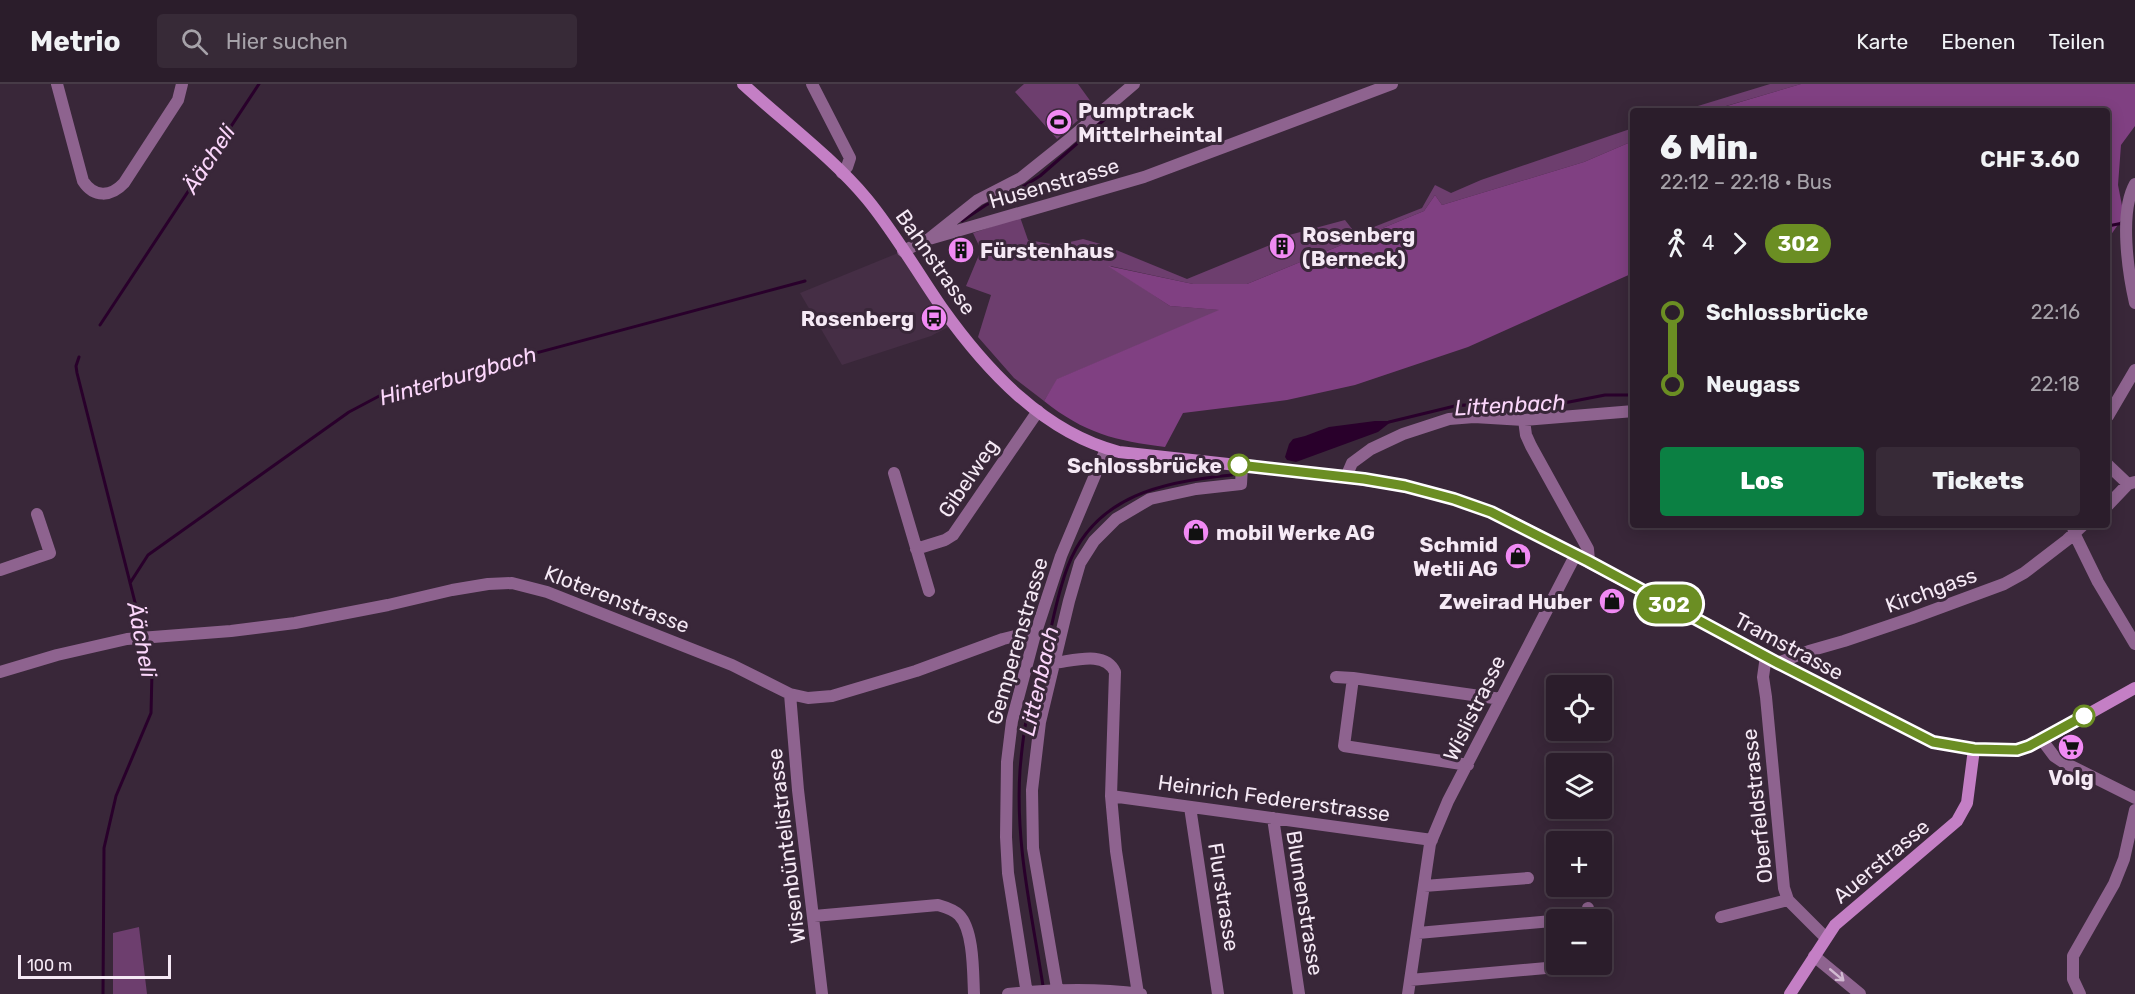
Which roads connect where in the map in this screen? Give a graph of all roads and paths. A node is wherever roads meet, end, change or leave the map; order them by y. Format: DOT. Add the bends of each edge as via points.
graph roads {
  1 [pos="57,84"];
  2 [pos="182,84"];
  3 [pos="743,84"];
  4 [pos="812,84"];
  5 [pos="1134,84"];
  6 [pos="1392,84"];
  7 [pos="842,173"];
  8 [pos="2135,184"];
  9 [pos="929,239"];
  10 [pos="903,251"];
  11 [pos="2135,303"];
  12 [pos="2135,370"];
  13 [pos="1038,411"];
  14 [pos="1630,411"];
  15 [pos="2110,413"];
  16 [pos="1524,420"];
  17 [pos="1106,449"];
  18 [pos="1242,466"];
  19 [pos="2110,466"];
  20 [pos="894,473"];
  21 [pos="1346,477"];
  22 [pos="2132,483"];
  23 [pos="2110,503"];
  24 [pos="37,514"];
  25 [pos="2077,528"];
  26 [pos="916,549"];
  27 [pos="1576,554"];
  28 [pos="1588,561"];
  29 [pos="0,570"];
  30 [pos="929,591"];
  31 [pos="1031,638"];
  32 [pos="2135,644"];
  33 [pos="1766,656"];
  34 [pos="1054,663"];
  35 [pos="1778,663"];
  36 [pos="0,672"];
  37 [pos="1336,677"];
  38 [pos="1353,678"];
  39 [pos="2135,688"];
  40 [pos="790,694"];
  41 [pos="1501,699"];
  42 [pos="2042,740"];
  43 [pos="1974,749"];
  44 [pos="1468,765"];
  45 [pos="1111,796"];
  46 [pos="2135,798"];
  47 [pos="1190,807"];
  48 [pos="2135,810"];
  49 [pos="1273,818"];
  50 [pos="1432,840"];
  51 [pos="1528,878"];
  52 [pos="1424,886"];
  53 [pos="1788,900"];
  54 [pos="814,916"];
  55 [pos="1721,917"];
  56 [pos="1546,922"];
  57 [pos="1418,933"];
  58 [pos="1825,937"];
  59 [pos="1814,956"];
  60 [pos="1546,968"];
  61 [pos="1410,980"];
  62 [pos="1055,991"];
  63 [pos="1029,992"];
  64 [pos="822,994"];
  65 [pos="974,994"];
  66 [pos="1008,994"];
  67 [pos="1139,994"];
  68 [pos="1218,994"];
  69 [pos="1299,994"];
  70 [pos="1408,994"];
  71 [pos="1790,994"];
  72 [pos="1860,994"];
  73 [pos="2080,994"];
  1 -- 2 [label="street" via="83,181 91,190 104,194 124,183 178,100"];
  3 -- 7 [label="main road, Bahnstrasse"];
  4 -- 7 [label="street" via="850,158"];
  5 -- 9 [label="street" via="1021,178 978,200"];
  6 -- 9 [label="street, Husenstrasse" via="1144,177"];
  7 -- 10 [label="main road, Bahnstrasse" via="872,206"];
  8 -- 11 [label="street" via="2126,211 2129,277"];
  9 -- 10 [label="street"];
  10 -- 13 [label="main road, Bahnstrasse" via="970,343 1002,380"];
  12 -- 15 [label="street"];
  13 -- 17 [label="main road, Bahnstrasse" via="1075,436"];
  13 -- 26 [label="street, Gibelweg" via="953,534"];
  14 -- 16 [label="street"];
  16 -- 21 [label="street" via="1463,418 1426,426 1371,449 1352,463"];
  16 -- 28 [label="street" via="1531,446 1588,549"];
  17 -- 18 [label="main road, Tramstrasse"];
  17 -- 31 [label="street, Gemperenstrasse"];
  18 -- 21 [label="main road, Tramstrasse"];
  18 -- 34 [label="street" via="1241,484 1150,499 1116,519 1095,541 1080,563"];
  19 -- 22 [label="street"];
  20 -- 26 [label="street, Gibelweg"];
  21 -- 27 [label="main road, Tramstrasse" via="1454,499 1506,519"];
  22 -- 23 [label="street"];
  24 -- 29 [label="street" via="50,553"];
  25 -- 32 [label="street" via="2098,582"];
  25 -- 35 [label="street, Kirchgass" via="2024,573 2004,584"];
  26 -- 30 [label="street, Gibelweg"];
  27 -- 28 [label="main road, Tramstrasse"];
  27 -- 41 [label="street, Wislistrasse"];
  28 -- 33 [label="main road, Tramstrasse"];
  31 -- 40 [label="street, Kloterenstrasse" via="1019,635 1003,639 945,662 832,696 808,698"];
  31 -- 63 [label="street, Gemperenstrasse" via="1012,721 1006,803 1008,873"];
  33 -- 35 [label="main road, Tramstrasse"];
  33 -- 53 [label="street, Oberfeldstrasse" via="1762,677"];
  34 -- 45 [label="street" via="1097,659 1112,665 1116,678"];
  34 -- 62 [label="street" via="1037,739 1031,814"];
  35 -- 43 [label="main road, Tramstrasse" via="1919,736"];
  36 -- 40 [label="street, Kloterenstrasse" via="90,646 260,628 452,590 512,584 582,605 732,665"];
  37 -- 38 [label="street"];
  38 -- 41 [label="street"];
  38 -- 44 [label="street" via="1340,746"];
  39 -- 42 [label="main road, Tramstrasse"];
  40 -- 54 [label="street, Wisenbüntelistrasse"];
  41 -- 44 [label="street, Wislistrasse"];
  42 -- 43 [label="main road, Tramstrasse" via="2017,750"];
  42 -- 46 [label="street" via="2063,762"];
  43 -- 58 [label="main road, Auerstrasse" via="1966,802 1957,821 1834,925"];
  44 -- 50 [label="street, Wislistrasse"];
  45 -- 47 [label="street, Heinrich Federerstrasse"];
  45 -- 67 [label="street"];
  47 -- 49 [label="street, Heinrich Federerstrasse"];
  47 -- 68 [label="street, Flurstrasse"];
  48 -- 73 [label="street" via="2114,884 2073,956 2073,979"];
  49 -- 50 [label="street, Heinrich Federerstrasse"];
  49 -- 69 [label="street, Blumenstrasse"];
  50 -- 52 [label="street, Wislistrasse"];
  51 -- 52 [label="street"];
  52 -- 57 [label="street, Wislistrasse"];
  53 -- 55 [label="street"];
  53 -- 58 [label="street, Oberfeldstrasse"];
  54 -- 64 [label="street, Wisenbüntelistrasse"];
  54 -- 65 [label="street" via="938,905 948,908 959,914 967,928"];
  56 -- 57 [label="street"];
  57 -- 61 [label="street, Wislistrasse"];
  58 -- 59 [label="main road, Auerstrasse"];
  59 -- 71 [label="main road, Auerstrasse"];
  59 -- 72 [label="street, one-way"];
  60 -- 61 [label="street"];
  61 -- 70 [label="street, Wislistrasse"];
  62 -- 63 [label="street"];
  62 -- 67 [label="street" via="1099,989"];
  63 -- 66 [label="street"];
}
